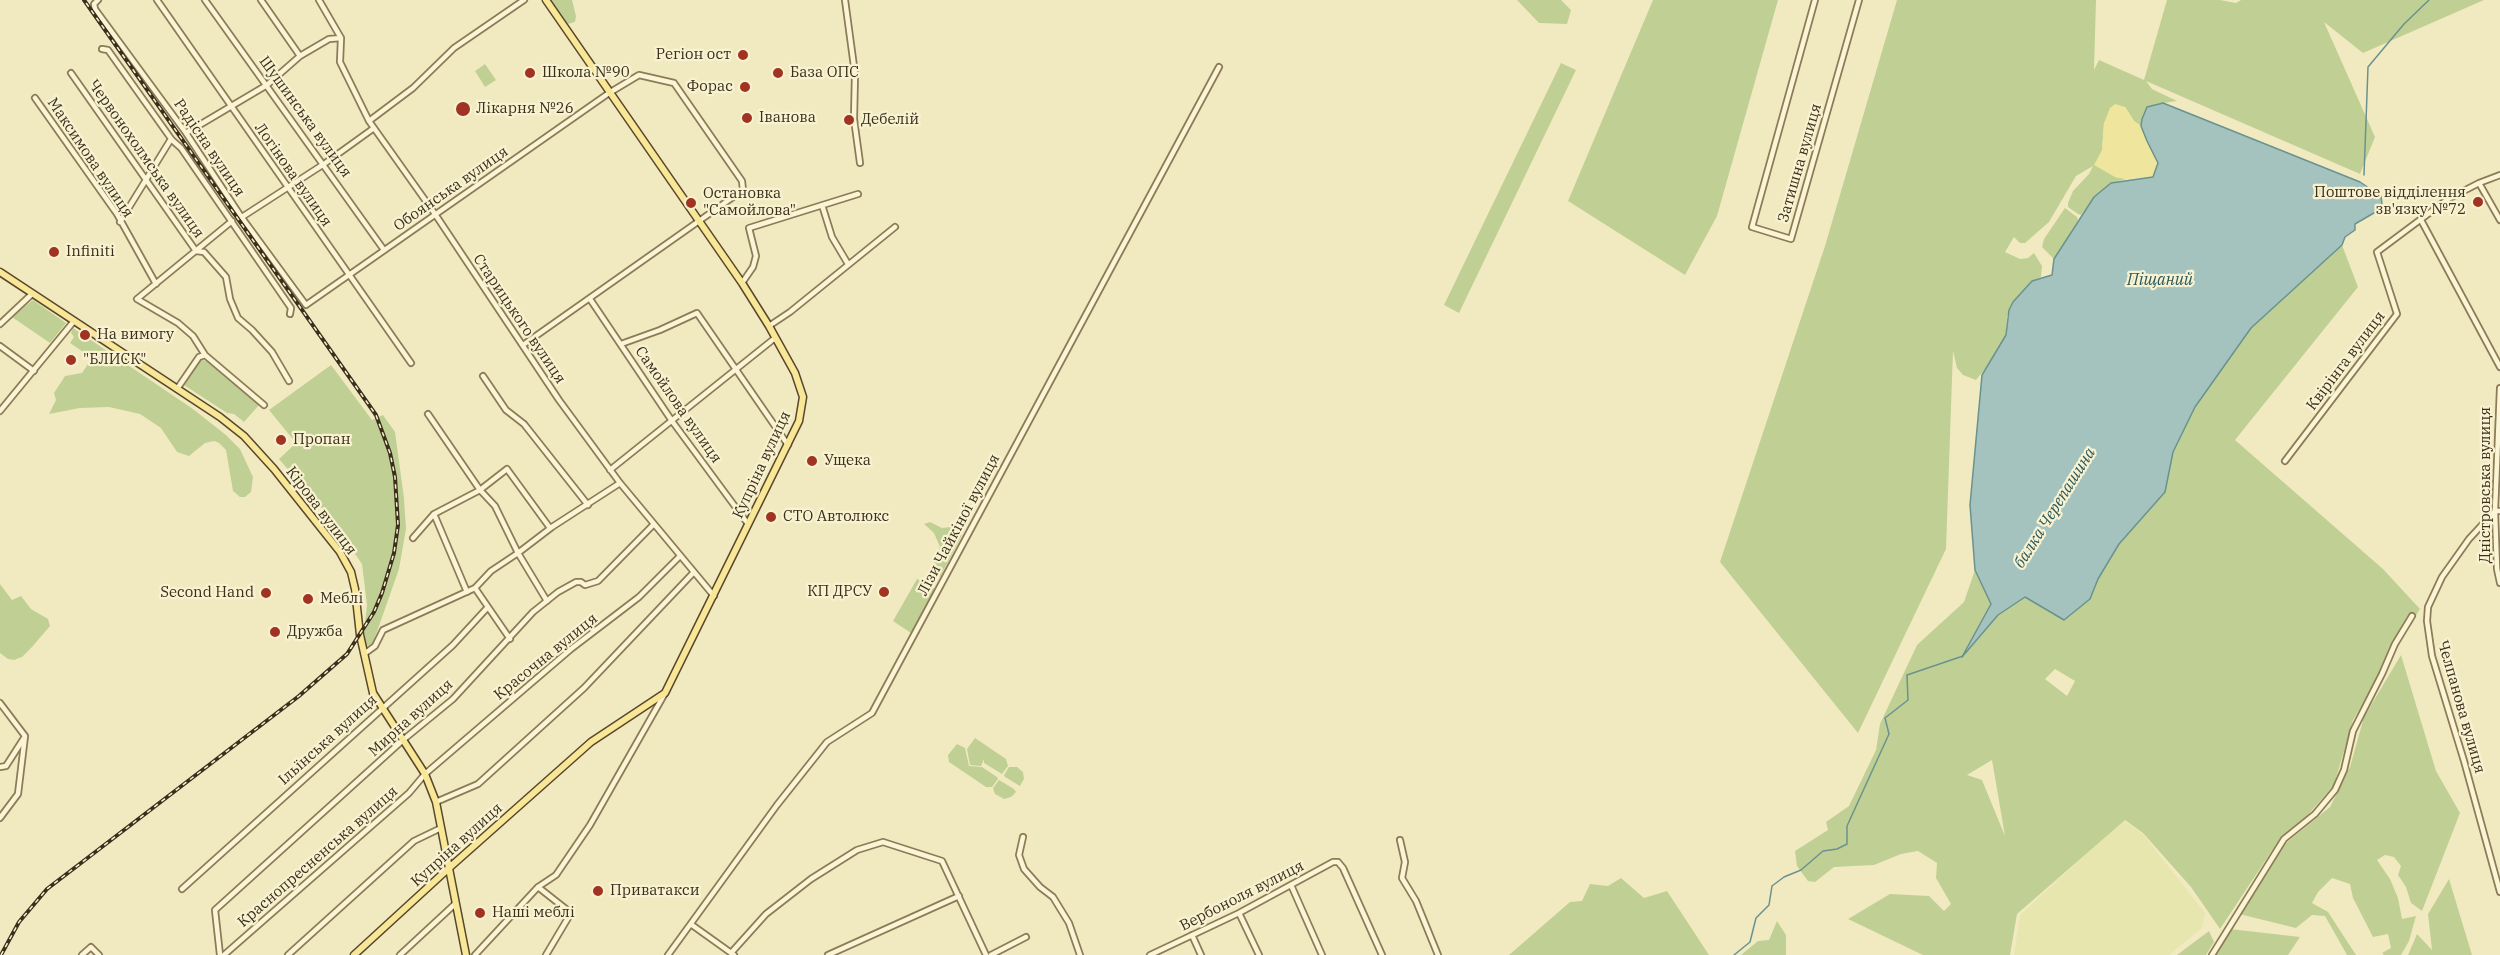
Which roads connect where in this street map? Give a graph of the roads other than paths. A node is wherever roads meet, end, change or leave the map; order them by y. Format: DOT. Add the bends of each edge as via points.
graph roads {
  1 [pos="157,0"];
  2 [pos="205,0"];
  3 [pos="261,0"];
  4 [pos="319,0"];
  5 [pos="524,0"];
  6 [pos="546,0"];
  7 [pos="845,0"];
  8 [pos="1815,0"];
  9 [pos="1859,0"];
  10 [pos="96,2"];
  11 [pos="340,38"];
  12 [pos="102,49"];
  13 [pos="300,56"];
  14 [pos="1219,67"];
  15 [pos="71,73"];
  16 [pos="267,85"];
  17 [pos="609,93"];
  18 [pos="35,98"];
  19 [pos="231,106"];
  20 [pos="369,121"];
  21 [pos="374,128"];
  22 [pos="186,133"];
  23 [pos="171,139"];
  24 [pos="860,163"];
  25 [pos="324,164"];
  26 [pos="2500,174"];
  27 [pos="147,179"];
  28 [pos="2479,183"];
  29 [pos="287,188"];
  30 [pos="858,194"];
  31 [pos="822,205"];
  32 [pos="435,214"];
  33 [pos="241,216"];
  34 [pos="2421,220"];
  35 [pos="2500,220"];
  36 [pos="232,221"];
  37 [pos="120,222"];
  38 [pos="699,222"];
  39 [pos="894,227"];
  40 [pos="384,250"];
  41 [pos="196,252"];
  42 [pos="848,264"];
  43 [pos="0,272"];
  44 [pos="349,274"];
  45 [pos="741,283"];
  46 [pos="156,284"];
  47 [pos="32,294"];
  48 [pos="590,299"];
  49 [pos="306,305"];
  50 [pos="290,314"];
  51 [pos="74,321"];
  52 [pos="0,324"];
  53 [pos="769,326"];
  54 [pos="775,338"];
  55 [pos="621,344"];
  56 [pos="523,345"];
  57 [pos="0,346"];
  58 [pos="205,355"];
  59 [pos="411,363"];
  60 [pos="2500,367"];
  61 [pos="736,369"];
  62 [pos="34,371"];
  63 [pos="483,375"];
  64 [pos="289,381"];
  65 [pos="2500,388"];
  66 [pos="176,389"];
  67 [pos="264,405"];
  68 [pos="0,411"];
  69 [pos="429,414"];
  70 [pos="672,421"];
  71 [pos="788,445"];
  72 [pos="2285,461"];
  73 [pos="610,470"];
  74 [pos="620,483"];
  75 [pos="480,490"];
  76 [pos="588,505"];
  77 [pos="2498,511"];
  78 [pos="434,514"];
  79 [pos="654,524"];
  80 [pos="748,524"];
  81 [pos="550,528"];
  82 [pos="413,538"];
  83 [pos="518,553"];
  84 [pos="680,556"];
  85 [pos="694,572"];
  86 [pos="2500,583"];
  87 [pos="475,588"];
  88 [pos="467,592"];
  89 [pos="714,596"];
  90 [pos="547,601"];
  91 [pos="488,607"];
  92 [pos="2412,616"];
  93 [pos="510,639"];
  94 [pos="364,654"];
  95 [pos="665,693"];
  96 [pos="0,703"];
  97 [pos="382,708"];
  98 [pos="25,735"];
  99 [pos="403,740"];
  100 [pos="0,767"];
  101 [pos="425,774"];
  102 [pos="436,802"];
  103 [pos="0,818"];
  104 [pos="441,828"];
  105 [pos="1023,837"];
  106 [pos="1400,840"];
  107 [pos="449,868"];
  108 [pos="1291,885"];
  109 [pos="538,887"];
  110 [pos="182,889"];
  111 [pos="2500,892"];
  112 [pos="959,897"];
  113 [pos="456,904"];
  114 [pos="1239,913"];
  115 [pos="692,925"];
  116 [pos="1192,935"];
  117 [pos="1026,937"];
  118 [pos="732,954"];
  119 [pos="82,955"];
  120 [pos="99,955"];
  121 [pos="222,955"];
  122 [pos="288,955"];
  123 [pos="354,955"];
  124 [pos="400,955"];
  125 [pos="466,955"];
  126 [pos="475,955"];
  127 [pos="546,955"];
  128 [pos="668,955"];
  129 [pos="828,955"];
  130 [pos="986,955"];
  131 [pos="991,955"];
  132 [pos="1080,955"];
  133 [pos="1150,955"];
  134 [pos="1201,955"];
  135 [pos="1259,955"];
  136 [pos="1322,955"];
  137 [pos="1382,955"];
  138 [pos="1438,955"];
  139 [pos="2212,955"];
  1 -- 19 [label="street, Логінова вулиця"];
  2 -- 16 [label="street, Шушинська вулиця"];
  3 -- 13 [label="street"];
  4 -- 11 [label="street"];
  5 -- 20 [label="street" via="454,48 413,88"];
  6 -- 17 [label="main road, Купріна вулиця"];
  7 -- 24 [label="street" via="855,74"];
  8 -- 9 [label="street, Затишна вулиця" via="1752,227 1791,239"];
  10 -- 22 [label="street, Радісна вулиця" via="95,9"];
  11 -- 13 [label="street" via="329,39"];
  11 -- 20 [label="street, Старицького вулиця" via="340,62"];
  12 -- 23 [label="street, Радісна вулиця" via="108,50"];
  13 -- 16 [label="street"];
  14 -- 115 [label="street, Лізи Чайкіної вулиця" via="872,713 827,742"];
  15 -- 27 [label="street, Червонохолмська вулиця"];
  16 -- 19 [label="street"];
  16 -- 25 [label="street, Шушинська вулиця"];
  17 -- 32 [label="street, Обоянська вулиця"];
  17 -- 38 [label="main road, Купріна вулиця"];
  17 -- 38 [label="street" via="639,75 674,83 681,93 742,181 743,190"];
  18 -- 37 [label="street, Максимова вулиця"];
  19 -- 22 [label="street"];
  19 -- 29 [label="street, Логінова вулиця"];
  20 -- 21 [label="street, Старицького вулиця"];
  21 -- 25 [label="street"];
  21 -- 32 [label="street, Старицького вулиця"];
  22 -- 33 [label="street, Радісна вулиця"];
  23 -- 27 [label="street"];
  23 -- 36 [label="street, Радісна вулиця"];
  25 -- 29 [label="street"];
  25 -- 40 [label="street, Шушинська вулиця"];
  26 -- 28 [label="street, Квірінга вулиця"];
  27 -- 37 [label="street"];
  27 -- 41 [label="street, Червонохолмська вулиця"];
  28 -- 34 [label="street, Квірінга вулиця" via="2448,199"];
  28 -- 35 [label="street"];
  29 -- 33 [label="street"];
  29 -- 44 [label="street, Логінова вулиця"];
  30 -- 31 [label="street"];
  31 -- 42 [label="street" via="832,237"];
  31 -- 45 [label="street" via="749,228 756,256"];
  32 -- 40 [label="street, Обоянська вулиця"];
  32 -- 56 [label="street, Старицького вулиця"];
  33 -- 49 [label="street, Радісна вулиця"];
  34 -- 60 [label="street"];
  34 -- 72 [label="street, Квірінга вулиця" via="2378,252 2397,314"];
  36 -- 41 [label="street"];
  36 -- 50 [label="street, Радісна вулиця" via="291,308"];
  37 -- 46 [label="street, Максимова вулиця"];
  38 -- 45 [label="main road, Купріна вулиця"];
  38 -- 48 [label="street"];
  39 -- 42 [label="street"];
  40 -- 44 [label="street, Обоянська вулиця"];
  41 -- 46 [label="street"];
  41 -- 64 [label="street, Червонохолмська вулиця" via="204,252 226,277 238,318 272,352"];
  42 -- 53 [label="street"];
  43 -- 47 [label="main road, Кірова вулиця"];
  44 -- 49 [label="street, Обоянська вулиця"];
  44 -- 59 [label="street, Логінова вулиця"];
  45 -- 53 [label="main road, Купріна вулиця"];
  46 -- 58 [label="street" via="137,299 178,323"];
  47 -- 51 [label="main road, Кірова вулиця"];
  47 -- 52 [label="street"];
  48 -- 55 [label="street, Самойлова вулиця"];
  48 -- 56 [label="street"];
  51 -- 62 [label="street"];
  51 -- 66 [label="main road, Кірова вулиця"];
  53 -- 54 [label="main road, Купріна вулиця"];
  54 -- 61 [label="street"];
  54 -- 71 [label="main road, Купріна вулиця" via="795,373 802,396 799,422"];
  55 -- 61 [label="street" via="697,313"];
  55 -- 70 [label="street, Самойлова вулиця"];
  56 -- 73 [label="street, Старицького вулиця"];
  57 -- 62 [label="street"];
  58 -- 66 [label="street" via="198,357"];
  58 -- 67 [label="street"];
  61 -- 70 [label="street"];
  61 -- 71 [label="street"];
  62 -- 68 [label="street"];
  63 -- 76 [label="street" via="506,410 524,424"];
  65 -- 77 [label="street, Дністровська вулиця"];
  66 -- 94 [label="main road, Кірова вулиця" via="244,436 340,552 355,589"];
  69 -- 75 [label="street"];
  70 -- 73 [label="street"];
  70 -- 80 [label="street, Самойлова вулиця"];
  71 -- 80 [label="main road, Купріна вулиця"];
  73 -- 74 [label="street, Старицького вулиця"];
  74 -- 76 [label="street"];
  74 -- 79 [label="street, Старицького вулиця"];
  75 -- 78 [label="street"];
  75 -- 81 [label="street" via="507,469"];
  75 -- 83 [label="street" via="495,506"];
  76 -- 81 [label="street"];
  77 -- 86 [label="street, Дністровська вулиця"];
  77 -- 111 [label="street, Челпанова вулиця" via="2469,540 2442,577 2428,607 2427,621 2433,656"];
  78 -- 82 [label="street"];
  78 -- 88 [label="street"];
  79 -- 84 [label="street, Старицького вулиця"];
  79 -- 90 [label="street, Мирна вулиця" via="598,581 585,585 576,582"];
  80 -- 89 [label="main road, Купріна вулиця"];
  81 -- 83 [label="street"];
  83 -- 87 [label="street" via="491,571"];
  83 -- 90 [label="street"];
  84 -- 85 [label="street, Старицького вулиця"];
  84 -- 101 [label="street, Красочна вулиця" via="639,597 571,649"];
  85 -- 89 [label="street, Старицького вулиця"];
  85 -- 102 [label="street" via="584,688 478,784"];
  87 -- 88 [label="street"];
  87 -- 91 [label="street"];
  88 -- 94 [label="street" via="383,630 375,646"];
  89 -- 95 [label="main road, Купріна вулиця"];
  90 -- 93 [label="street, Мирна вулиця"];
  91 -- 93 [label="street"];
  91 -- 97 [label="street, Ільїнська вулиця" via="453,645"];
  92 -- 139 [label="street" via="2353,730 2335,790 2315,814 2284,839"];
  93 -- 99 [label="street, Мирна вулиця" via="453,699"];
  94 -- 97 [label="main road, Кірова вулиця" via="373,693"];
  95 -- 107 [label="main road, Купріна вулиця" via="591,742"];
  95 -- 109 [label="street, Купріна вулиця" via="590,825 556,875"];
  96 -- 98 [label="street"];
  97 -- 99 [label="main road, Кірова вулиця"];
  97 -- 110 [label="street, Ільїнська вулиця"];
  98 -- 100 [label="street" via="6,766"];
  98 -- 103 [label="street" via="18,794"];
  99 -- 101 [label="main road, Кірова вулиця"];
  99 -- 121 [label="street, Мирна вулиця" via="215,910"];
  101 -- 102 [label="main road, Кірова вулиця"];
  101 -- 121 [label="street, Краснопресненська вулиця" via="409,793"];
  102 -- 104 [label="main road, Кірова вулиця"];
  104 -- 107 [label="main road, Кірова вулиця"];
  104 -- 122 [label="street" via="414,841"];
  105 -- 132 [label="street" via="1018,855 1024,869 1053,897 1069,923"];
  106 -- 138 [label="street" via="1405,862 1402,878"];
  107 -- 113 [label="main road, Кірова вулиця"];
  107 -- 123 [label="main road, Купріна вулиця"];
  108 -- 114 [label="street, Вербоноля вулиця"];
  108 -- 136 [label="street"];
  108 -- 137 [label="street, Вербоноля вулиця" via="1338,862"];
  109 -- 126 [label="street, Купріна вулиця"];
  109 -- 127 [label="street" via="571,913"];
  112 -- 118 [label="street" via="942,861 883,842 857,850 811,879 766,914"];
  112 -- 129 [label="street"];
  112 -- 130 [label="street"];
  113 -- 124 [label="street"];
  113 -- 125 [label="main road, Кірова вулиця"];
  114 -- 116 [label="street, Вербоноля вулиця"];
  114 -- 135 [label="street"];
  115 -- 118 [label="street"];
  115 -- 128 [label="street, Лізи Чайкіної вулиця"];
  116 -- 133 [label="street, Вербоноля вулиця"];
  116 -- 134 [label="street"];
  117 -- 131 [label="street"];
  119 -- 120 [label="street" via="91,947"];
}
